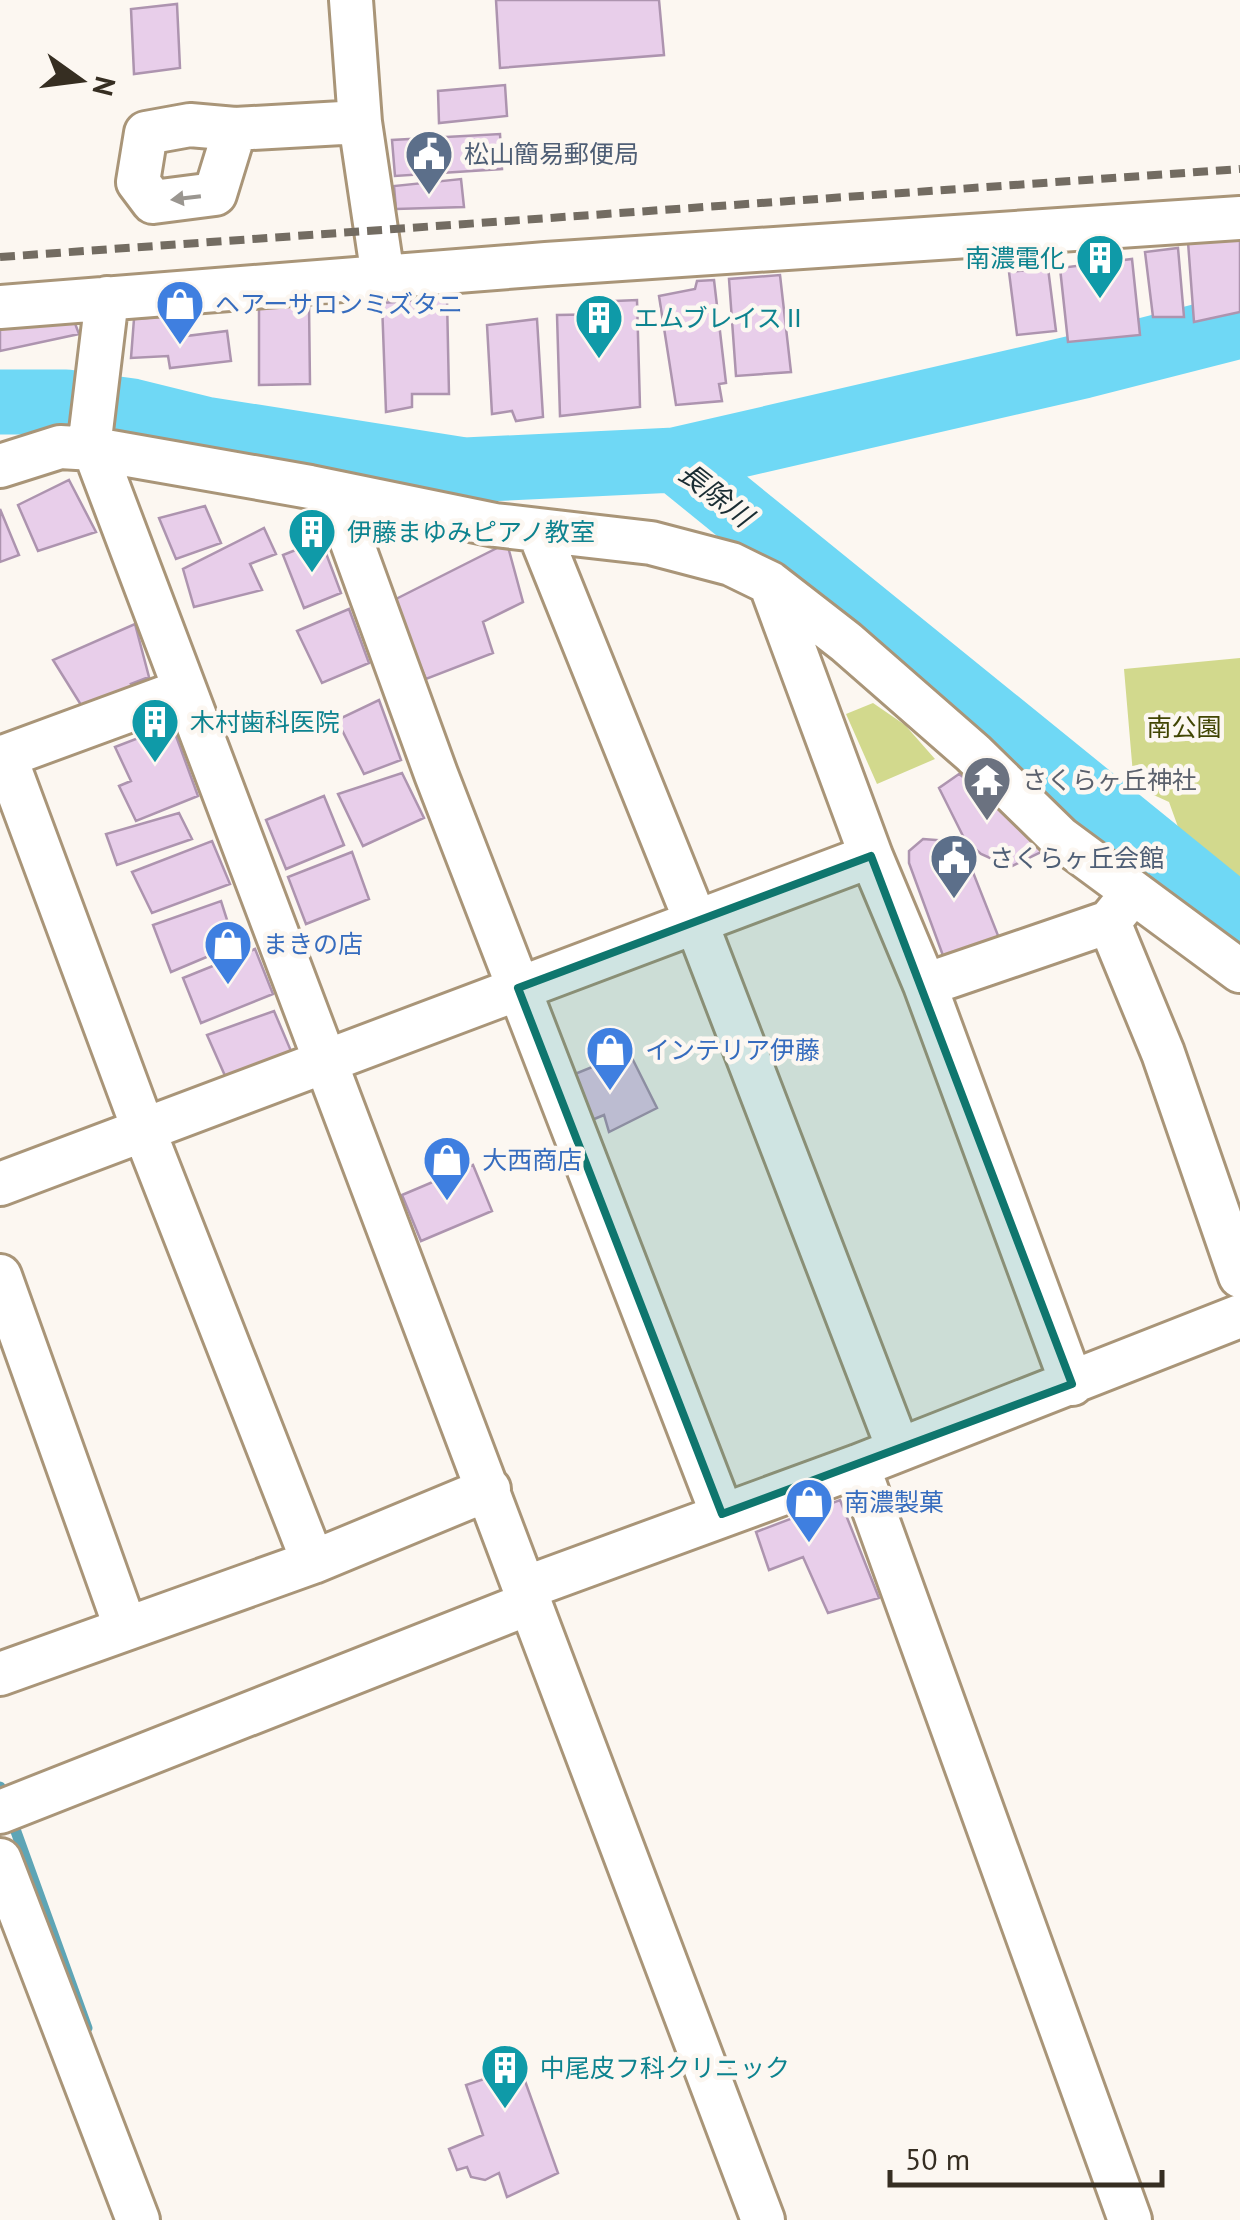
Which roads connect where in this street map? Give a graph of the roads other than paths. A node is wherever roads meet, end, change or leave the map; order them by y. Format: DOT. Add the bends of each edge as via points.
graph roads {
  1 [pos="351,0"];
  2 [pos="360,122"];
  3 [pos="236,129"];
  4 [pos="1240,218"];
  5 [pos="382,277"];
  6 [pos="108,298"];
  7 [pos="0,307"];
  8 [pos="92,440"];
  9 [pos="0,466"];
  10 [pos="334,493"];
  11 [pos="540,532"];
  12 [pos="770,582"];
  13 [pos="185,690"];
  14 [pos="3,757"];
  15 [pos="871,856"];
  16 [pos="1121,907"];
  17 [pos="696,922"];
  18 [pos="1240,971"];
  19 [pos="925,984"];
  20 [pos="518,988"];
  21 [pos="325,1059"];
  22 [pos="143,1128"];
  23 [pos="0,1184"];
  24 [pos="0,1276"];
  25 [pos="1240,1276"];
  26 [pos="1240,1316"];
  27 [pos="1072,1384"];
  28 [pos="898,1448"];
  29 [pos="858,1466"];
  30 [pos="489,1489"];
  31 [pos="722,1514"];
  32 [pos="313,1562"];
  33 [pos="528,1596"];
  34 [pos="126,1629"];
  35 [pos="0,1674"];
  36 [pos="0,1812"];
  37 [pos="0,1860"];
  38 [pos="138,2220"];
  39 [pos="763,2220"];
  40 [pos="1130,2220"];
  1 -- 2 [label="street"];
  2 -- 3 [label="street"];
  2 -- 5 [label="street"];
  4 -- 5 [label="street"];
  5 -- 6 [label="street"];
  6 -- 7 [label="street"];
  6 -- 8 [label="street"];
  8 -- 9 [label="street"];
  8 -- 10 [label="street"];
  8 -- 13 [label="street"];
  10 -- 11 [label="street"];
  10 -- 20 [label="street"];
  11 -- 12 [label="street" via="651,543"];
  11 -- 17 [label="street"];
  12 -- 15 [label="street"];
  12 -- 16 [label="street" via="973,752"];
  13 -- 14 [label="street"];
  13 -- 21 [label="street"];
  14 -- 22 [label="street"];
  15 -- 17 [label="street"];
  15 -- 19 [label="street"];
  16 -- 18 [label="street"];
  16 -- 19 [label="street"];
  16 -- 25 [label="street"];
  17 -- 20 [label="street"];
  17 -- 28 [label="street"];
  19 -- 27 [label="street"];
  20 -- 21 [label="street"];
  20 -- 31 [label="street"];
  21 -- 22 [label="street"];
  21 -- 30 [label="street"];
  22 -- 23 [label="street"];
  22 -- 32 [label="street"];
  24 -- 34 [label="street"];
  26 -- 27 [label="street"];
  27 -- 28 [label="street"];
  28 -- 29 [label="street"];
  29 -- 31 [label="street"];
  29 -- 40 [label="street"];
  30 -- 32 [label="street"];
  30 -- 33 [label="street"];
  31 -- 33 [label="street"];
  32 -- 34 [label="street"];
  33 -- 36 [label="street"];
  33 -- 39 [label="street"];
  34 -- 35 [label="street"];
  37 -- 38 [label="street"];
}
